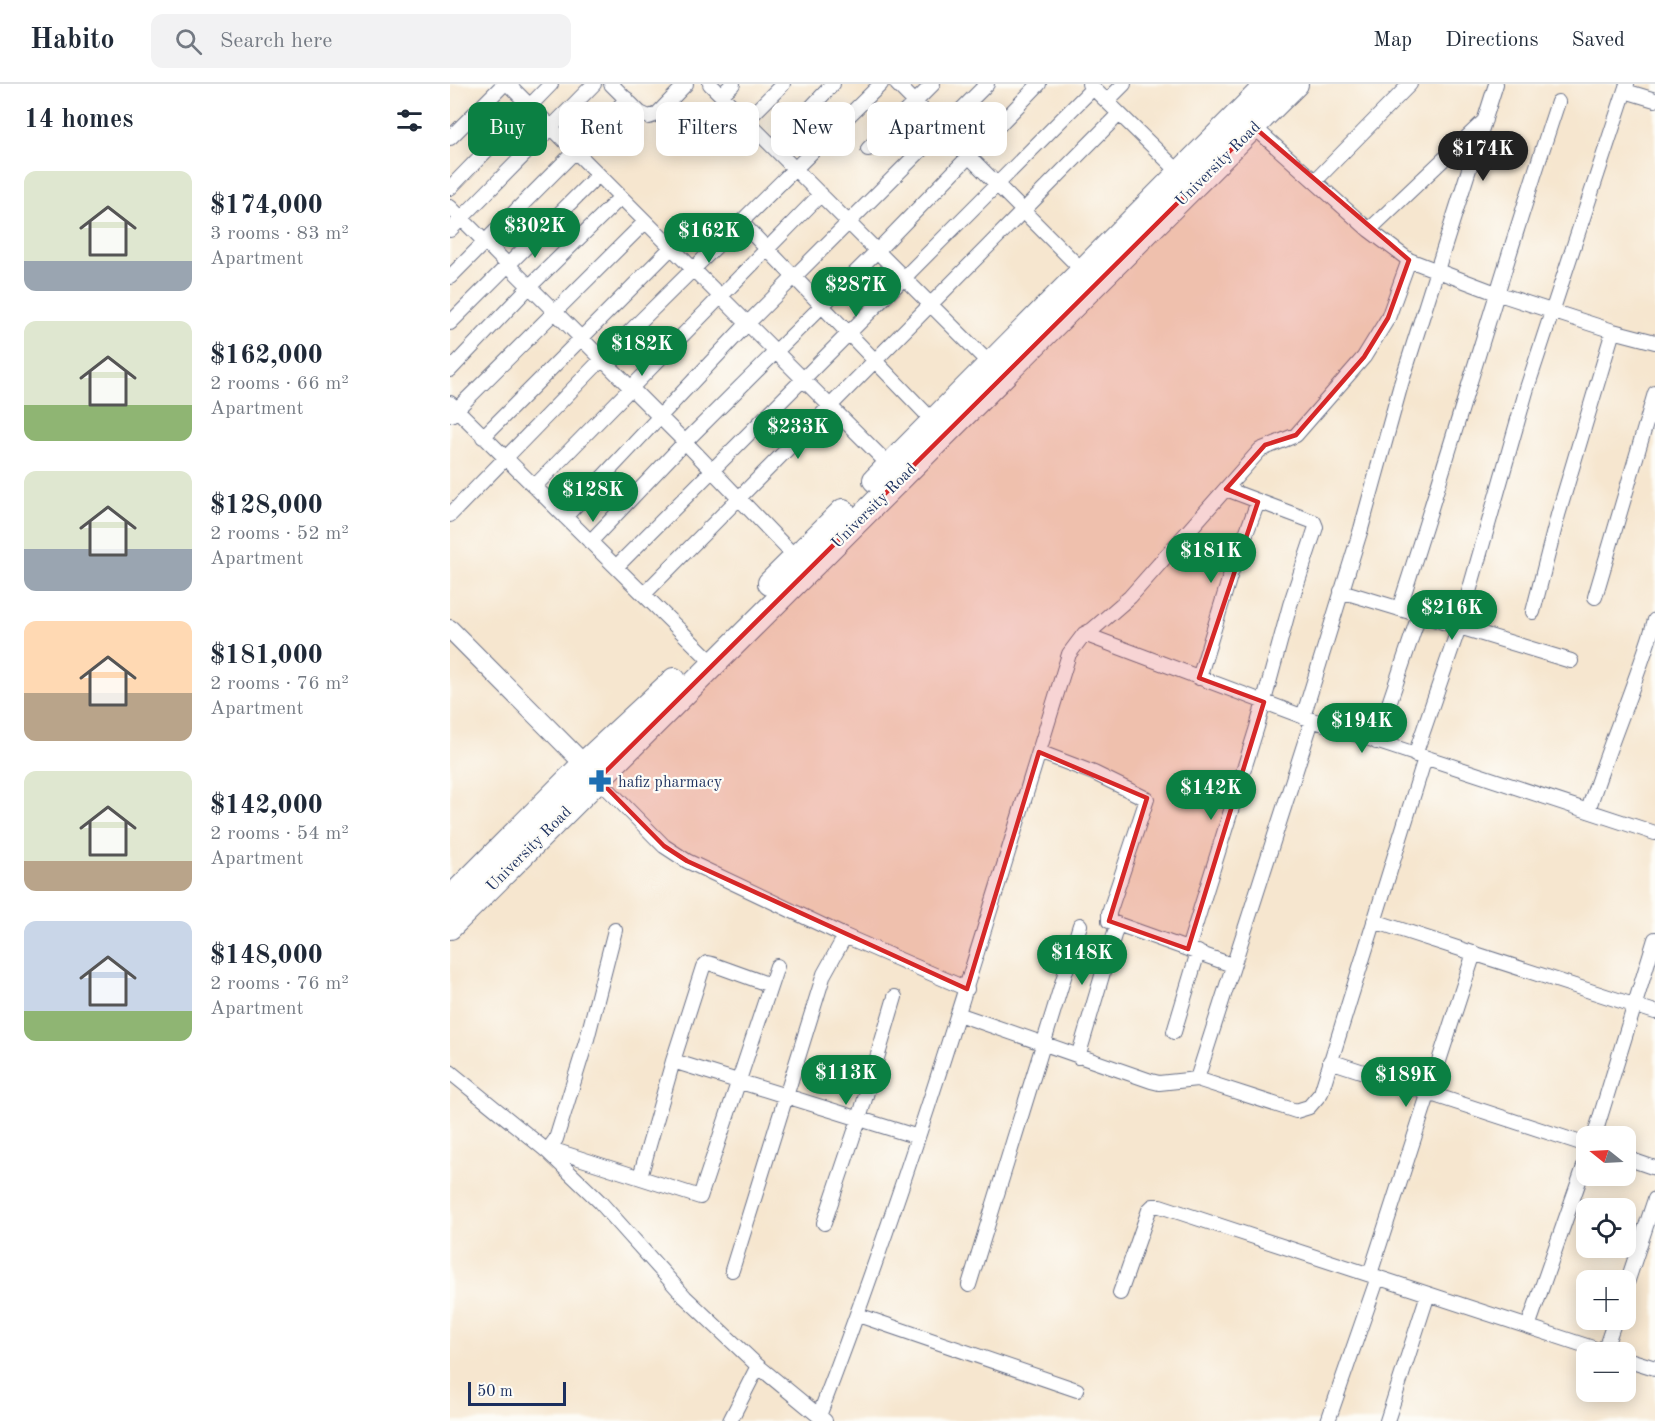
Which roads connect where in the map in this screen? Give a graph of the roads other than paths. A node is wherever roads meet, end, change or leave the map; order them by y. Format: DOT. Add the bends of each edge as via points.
graph roads {
  1 [pos="506,84"];
  2 [pos="551,84"];
  3 [pos="594,84"];
  4 [pos="611,84"];
  5 [pos="686,84"];
  6 [pos="710,84"];
  7 [pos="732,84"];
  8 [pos="783,84"];
  9 [pos="833,84"];
  10 [pos="881,84"];
  11 [pos="897,84"];
  12 [pos="933,84"];
  13 [pos="987,84"];
  14 [pos="1039,84"];
  15 [pos="1124,84"];
  16 [pos="1268,84"];
  17 [pos="1296,84"];
  18 [pos="1410,84"];
  19 [pos="1496,84"];
  20 [pos="1091,86"];
  21 [pos="1626,87"];
  22 [pos="721,95"];
  23 [pos="627,99"];
  24 [pos="1655,100"];
  25 [pos="1107,101"];
  26 [pos="525,102"];
  27 [pos="533,102"];
  28 [pos="624,102"];
  29 [pos="728,102"];
  30 [pos="816,102"];
  31 [pos="915,102"];
  32 [pos="969,102"];
  33 [pos="1558,102"];
  34 [pos="759,108"];
  35 [pos="1119,114"];
  36 [pos="1007,116"];
  37 [pos="1486,119"];
  38 [pos="547,124"];
  39 [pos="1254,126"];
  40 [pos="550,127"];
  41 [pos="759,132"];
  42 [pos="559,136"];
  43 [pos="450,138"];
  44 [pos="771,144"];
  45 [pos="481,156"];
  46 [pos="569,156"];
  47 [pos="579,156"];
  48 [pos="783,156"];
  49 [pos="914,156"];
  50 [pos="968,156"];
  51 [pos="796,169"];
  52 [pos="1179,172"];
  53 [pos="598,175"];
  54 [pos="1315,182"];
  55 [pos="997,185"];
  56 [pos="450,188"];
  57 [pos="821,194"];
  58 [pos="621,198"];
  59 [pos="450,207"];
  60 [pos="1023,211"];
  61 [pos="461,218"];
  62 [pos="645,222"];
  63 [pos="848,222"];
  64 [pos="742,223"];
  65 [pos="450,230"];
  66 [pos="1369,230"];
  67 [pos="485,242"];
  68 [pos="671,248"];
  69 [pos="766,249"];
  70 [pos="878,251"];
  71 [pos="1409,260"];
  72 [pos="507,264"];
  73 [pos="694,270"];
  74 [pos="1082,270"];
  75 [pos="1438,272"];
  76 [pos="450,277"];
  77 [pos="903,277"];
  78 [pos="794,278"];
  79 [pos="530,286"];
  80 [pos="1496,293"];
  81 [pos="720,297"];
  82 [pos="822,305"];
  83 [pos="931,305"];
  84 [pos="1552,310"];
  85 [pos="554,311"];
  86 [pos="450,323"];
  87 [pos="747,324"];
  88 [pos="1613,331"];
  89 [pos="849,333"];
  90 [pos="580,337"];
  91 [pos="1655,342"];
  92 [pos="775,352"];
  93 [pos="602,359"];
  94 [pos="875,361"];
  95 [pos="990,364"];
  96 [pos="450,370"];
  97 [pos="803,380"];
  98 [pos="632,388"];
  99 [pos="1655,393"];
  100 [pos="829,405"];
  101 [pos="452,410"];
  102 [pos="659,415"];
  103 [pos="939,428"];
  104 [pos="483,437"];
  105 [pos="685,442"];
  106 [pos="504,458"];
  107 [pos="889,465"];
  108 [pos="711,469"];
  109 [pos="534,487"];
  110 [pos="1226,489"];
  111 [pos="739,498"];
  112 [pos="1258,502"];
  113 [pos="450,515"];
  114 [pos="565,517"];
  115 [pos="590,542"];
  116 [pos="801,564"];
  117 [pos="615,567"];
  118 [pos="1341,591"];
  119 [pos="644,594"];
  120 [pos="1595,597"];
  121 [pos="1399,609"];
  122 [pos="1533,612"];
  123 [pos="1419,615"];
  124 [pos="1655,620"];
  125 [pos="1459,627"];
  126 [pos="450,629"];
  127 [pos="1084,634"];
  128 [pos="708,657"];
  129 [pos="1571,661"];
  130 [pos="1199,678"];
  131 [pos="1264,702"];
  132 [pos="1307,718"];
  133 [pos="1377,742"];
  134 [pos="1039,752"];
  135 [pos="1420,756"];
  136 [pos="591,771"];
  137 [pos="1588,811"];
  138 [pos="1655,833"];
  139 [pos="450,899"];
  140 [pos="1374,921"];
  141 [pos="1117,925"];
  142 [pos="1080,926"];
  143 [pos="450,927"];
  144 [pos="615,930"];
  145 [pos="845,936"];
  146 [pos="1655,939"];
  147 [pos="1193,951"];
  148 [pos="1474,953"];
  149 [pos="1232,965"];
  150 [pos="777,966"];
  151 [pos="770,985"];
  152 [pos="967,989"];
  153 [pos="895,997"];
  154 [pos="1634,1005"];
  155 [pos="1655,1012"];
  156 [pos="958,1014"];
  157 [pos="1174,1032"];
  158 [pos="1044,1045"];
  159 [pos="1078,1056"];
  160 [pos="673,1061"];
  161 [pos="1330,1061"];
  162 [pos="450,1072"];
  163 [pos="1197,1079"];
  164 [pos="736,1082"];
  165 [pos="1427,1093"];
  166 [pos="788,1097"];
  167 [pos="859,1119"];
  168 [pos="1597,1126"];
  169 [pos="918,1137"];
  170 [pos="1576,1141"];
  171 [pos="549,1149"];
  172 [pos="1636,1161"];
  173 [pos="1655,1168"];
  174 [pos="640,1176"];
  175 [pos="1577,1186"];
  176 [pos="1655,1198"];
  177 [pos="824,1223"];
  178 [pos="732,1270"];
  179 [pos="1631,1270"];
  180 [pos="1374,1276"];
  181 [pos="969,1285"];
  182 [pos="1120,1293"];
  183 [pos="1428,1294"];
  184 [pos="858,1315"];
  185 [pos="1528,1327"];
  186 [pos="1576,1342"];
  187 [pos="1636,1362"];
  188 [pos="758,1366"];
  189 [pos="1655,1368"];
  190 [pos="1077,1390"];
  191 [pos="822,1419"];
  192 [pos="730,1421"];
  193 [pos="1329,1421"];
  194 [pos="1387,1421"];
  1 -- 26 [label="street"];
  1 -- 43 [label="street"];
  2 -- 27 [label="street"];
  3 -- 40 [label="street"];
  4 -- 23 [label="street"];
  5 -- 23 [label="street" via="657,114 649,117"];
  6 -- 22 [label="street"];
  7 -- 22 [label="street"];
  8 -- 34 [label="street"];
  9 -- 30 [label="street"];
  10 -- 51 [label="street"];
  11 -- 31 [label="street"];
  12 -- 31 [label="street"];
  13 -- 32 [label="street"];
  14 -- 36 [label="street"];
  15 -- 25 [label="street"];
  16 -- 52 [label="highway, University Road"];
  17 -- 39 [label="highway, University Road"];
  18 -- 54 [label="street"];
  19 -- 37 [label="street"];
  20 -- 25 [label="street"];
  20 -- 55 [label="street"];
  21 -- 24 [label="street"];
  21 -- 84 [label="street"];
  22 -- 29 [label="street"];
  23 -- 28 [label="street"];
  25 -- 35 [label="street"];
  33 -- 80 [label="street"];
  35 -- 52 [label="street"];
  35 -- 60 [label="street"];
  37 -- 66 [label="street"];
  37 -- 75 [label="street"];
  38 -- 40 [label="street"];
  39 -- 54 [label="street"];
  39 -- 103 [label="highway, University Road"];
  40 -- 42 [label="street"];
  40 -- 61 [label="street"];
  41 -- 44 [label="street"];
  45 -- 56 [label="street"];
  46 -- 67 [label="street"];
  47 -- 53 [label="street"];
  48 -- 51 [label="street"];
  49 -- 63 [label="street"];
  50 -- 55 [label="street"];
  50 -- 70 [label="street"];
  51 -- 57 [label="street"];
  51 -- 64 [label="street"];
  52 -- 74 [label="highway, University Road"];
  53 -- 58 [label="street"];
  53 -- 72 [label="street"];
  54 -- 66 [label="street"];
  55 -- 60 [label="street"];
  55 -- 77 [label="street"];
  57 -- 63 [label="street"];
  57 -- 69 [label="street"];
  58 -- 62 [label="street"];
  58 -- 79 [label="street"];
  59 -- 61 [label="street"];
  60 -- 74 [label="street"];
  60 -- 83 [label="street"];
  61 -- 65 [label="street"];
  61 -- 67 [label="street"];
  62 -- 68 [label="street"];
  62 -- 85 [label="street"];
  63 -- 70 [label="street"];
  63 -- 78 [label="street"];
  64 -- 69 [label="street"];
  64 -- 73 [label="street"];
  66 -- 71 [label="street"];
  67 -- 72 [label="street"];
  67 -- 76 [label="street"];
  68 -- 73 [label="street"];
  68 -- 90 [label="street"];
  69 -- 78 [label="street"];
  69 -- 81 [label="street"];
  70 -- 77 [label="street"];
  70 -- 82 [label="street"];
  71 -- 75 [label="street"];
  71 -- 110 [label="street" via="1388,318 1364,357 1292,439 1265,446"];
  72 -- 79 [label="street"];
  72 -- 86 [label="street"];
  73 -- 81 [label="street"];
  73 -- 93 [label="street"];
  74 -- 95 [label="highway, University Road"];
  75 -- 80 [label="street"];
  75 -- 118 [label="street"];
  77 -- 83 [label="street"];
  77 -- 89 [label="street"];
  78 -- 82 [label="street"];
  78 -- 87 [label="street"];
  79 -- 85 [label="street"];
  79 -- 96 [label="street"];
  80 -- 84 [label="street"];
  80 -- 121 [label="street"];
  81 -- 87 [label="street"];
  81 -- 98 [label="street"];
  82 -- 89 [label="street"];
  82 -- 92 [label="street"];
  83 -- 94 [label="street"];
  83 -- 95 [label="street"];
  84 -- 88 [label="street"];
  84 -- 125 [label="street"];
  85 -- 90 [label="street"];
  85 -- 101 [label="street"];
  87 -- 92 [label="street"];
  87 -- 102 [label="street"];
  88 -- 91 [label="street"];
  88 -- 122 [label="street"];
  89 -- 94 [label="street"];
  89 -- 97 [label="street"];
  90 -- 93 [label="street"];
  90 -- 104 [label="street"];
  92 -- 97 [label="street"];
  92 -- 105 [label="street"];
  93 -- 98 [label="street"];
  93 -- 106 [label="street"];
  94 -- 100 [label="street"];
  94 -- 103 [label="street"];
  95 -- 103 [label="highway, University Road"];
  97 -- 100 [label="street"];
  97 -- 108 [label="street"];
  98 -- 102 [label="street"];
  98 -- 109 [label="street"];
  99 -- 120 [label="street"];
  100 -- 107 [label="street"];
  100 -- 111 [label="street"];
  101 -- 104 [label="street"];
  102 -- 105 [label="street"];
  102 -- 114 [label="street"];
  103 -- 107 [label="highway, University Road"];
  103 -- 116 [label="highway, University Road"];
  104 -- 106 [label="street"];
  105 -- 108 [label="street"];
  105 -- 115 [label="street"];
  106 -- 109 [label="street"];
  106 -- 113 [label="street"];
  107 -- 116 [label="highway, University Road"];
  108 -- 111 [label="street"];
  108 -- 117 [label="street"];
  109 -- 114 [label="street"];
  110 -- 112 [label="street"];
  110 -- 127 [label="street" via="1130,597"];
  111 -- 116 [label="street"];
  111 -- 119 [label="street"];
  112 -- 130 [label="street" via="1231,573"];
  112 -- 131 [label="street" via="1314,522 1316,527"];
  114 -- 115 [label="street"];
  115 -- 117 [label="street"];
  116 -- 128 [label="highway, University Road"];
  117 -- 119 [label="street"];
  118 -- 121 [label="street"];
  118 -- 132 [label="street"];
  119 -- 128 [label="street"];
  121 -- 123 [label="street"];
  123 -- 125 [label="street"];
  123 -- 133 [label="street"];
  124 -- 137 [label="street"];
  125 -- 129 [label="street"];
  125 -- 135 [label="street"];
  126 -- 136 [label="street"];
  127 -- 130 [label="street"];
  127 -- 134 [label="street" via="1070,654"];
  128 -- 136 [label="highway, University Road"];
  130 -- 131 [label="street"];
  131 -- 132 [label="street"];
  131 -- 147 [label="street"];
  132 -- 133 [label="street"];
  132 -- 149 [label="street"];
  133 -- 135 [label="street"];
  134 -- 141 [label="street" via="1147,799 1109,913 1109,921"];
  134 -- 152 [label="street"];
  135 -- 137 [label="street"];
  135 -- 140 [label="street"];
  136 -- 139 [label="highway, University Road"];
  136 -- 143 [label="highway, University Road"];
  136 -- 145 [label="street" via="672,851"];
  137 -- 138 [label="street"];
  140 -- 148 [label="street"];
  140 -- 161 [label="street"];
  141 -- 147 [label="street"];
  141 -- 159 [label="street"];
  142 -- 158 [label="street"];
  144 -- 171 [label="street" via="587,1039"];
  145 -- 152 [label="street"];
  145 -- 166 [label="street" via="824,974"];
  146 -- 154 [label="street"];
  147 -- 149 [label="street"];
  147 -- 157 [label="street"];
  148 -- 154 [label="street"];
  148 -- 165 [label="street"];
  149 -- 163 [label="street"];
  150 -- 151 [label="street"];
  151 -- 160 [label="street" via="707,963"];
  151 -- 164 [label="street"];
  152 -- 156 [label="street"];
  153 -- 167 [label="street"];
  154 -- 155 [label="street"];
  154 -- 168 [label="street"];
  156 -- 158 [label="street"];
  156 -- 169 [label="street"];
  158 -- 159 [label="street"];
  158 -- 181 [label="street"];
  159 -- 163 [label="street" via="1159,1083"];
  160 -- 164 [label="street"];
  160 -- 174 [label="street"];
  161 -- 163 [label="street" via="1321,1093 1309,1107 1296,1111"];
  161 -- 165 [label="street"];
  162 -- 171 [label="street"];
  164 -- 166 [label="street"];
  164 -- 174 [label="street" via="700,1197"];
  165 -- 170 [label="street"];
  165 -- 180 [label="street"];
  166 -- 167 [label="street"];
  166 -- 178 [label="street"];
  167 -- 169 [label="street"];
  167 -- 177 [label="street"];
  169 -- 184 [label="street"];
  171 -- 174 [label="street"];
  171 -- 188 [label="street" via="685,1297"];
  172 -- 173 [label="street"];
  175 -- 185 [label="street"];
  176 -- 179 [label="street"];
  180 -- 182 [label="street" via="1152,1206"];
  180 -- 183 [label="street"];
  180 -- 193 [label="street"];
  183 -- 185 [label="street"];
  183 -- 194 [label="street"];
  184 -- 190 [label="street"];
  184 -- 191 [label="street"];
  185 -- 186 [label="street"];
  187 -- 189 [label="street"];
  188 -- 191 [label="street"];
  188 -- 192 [label="street"];
}
